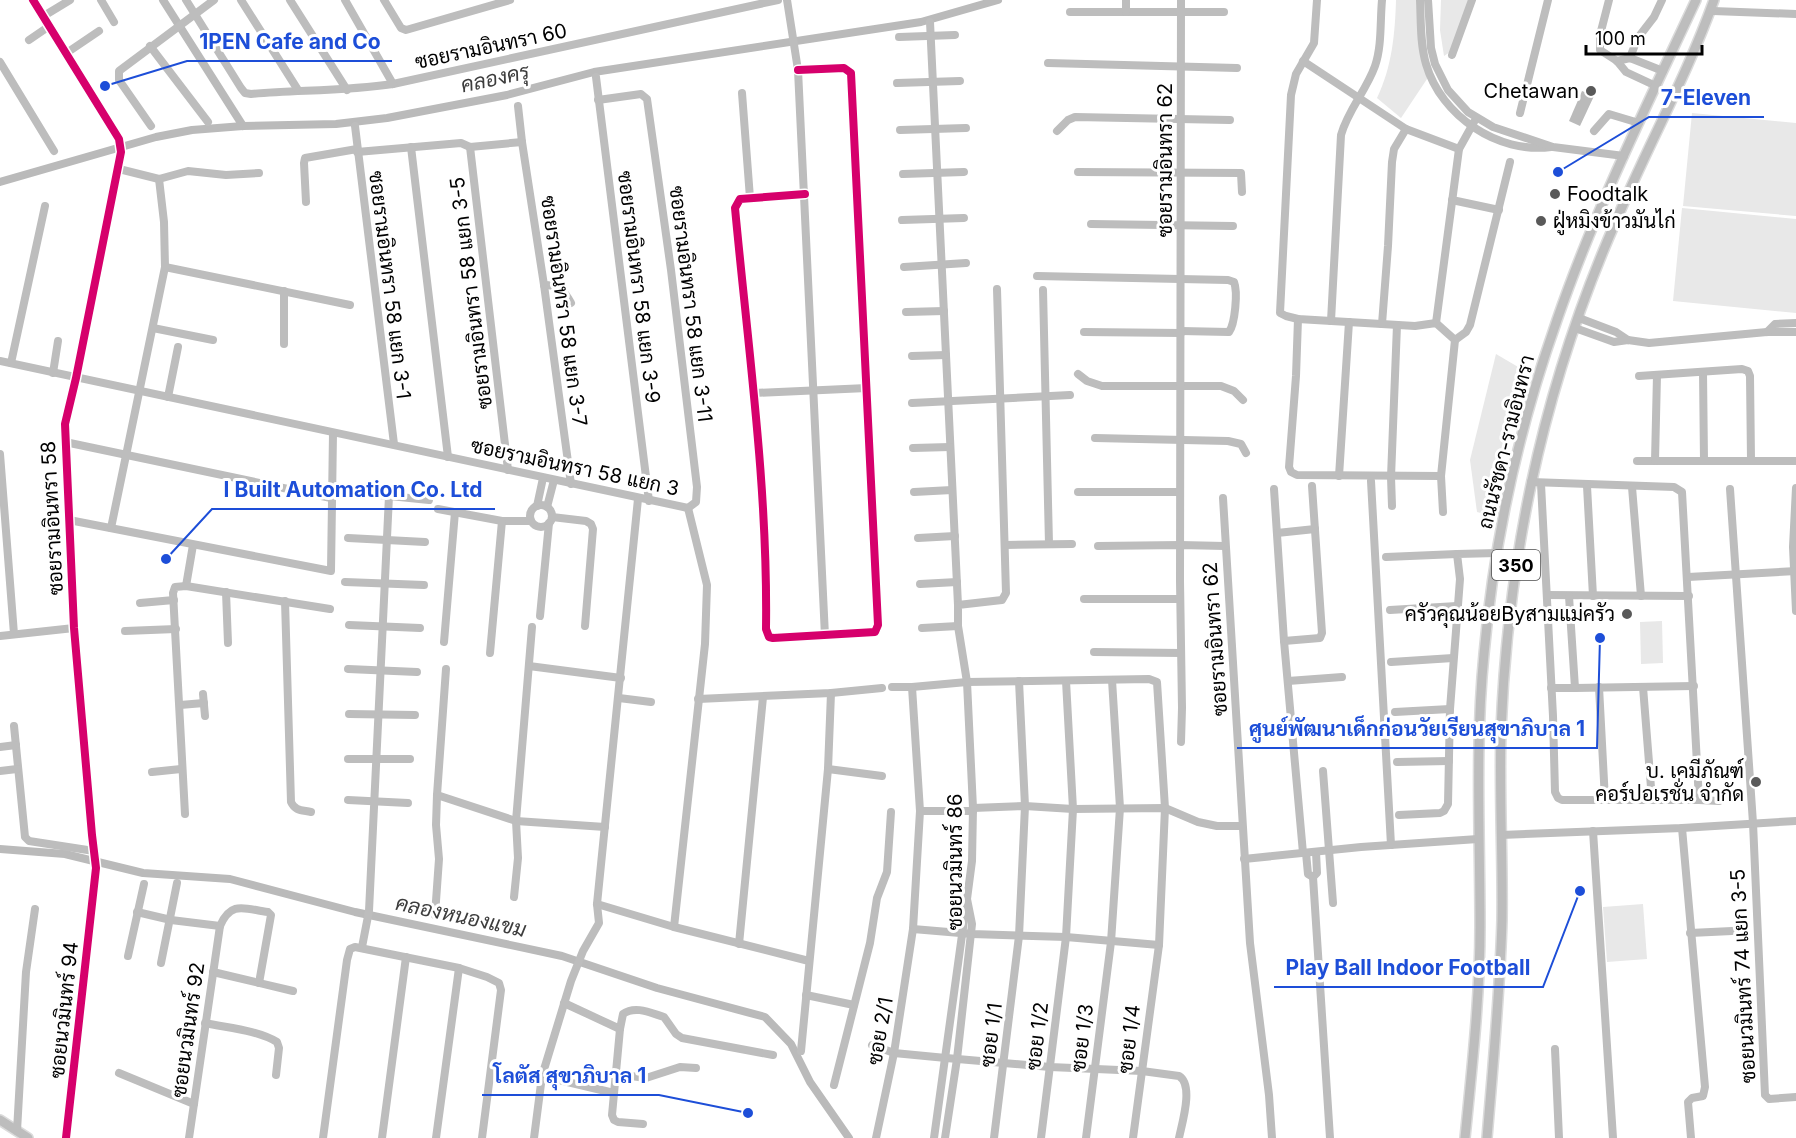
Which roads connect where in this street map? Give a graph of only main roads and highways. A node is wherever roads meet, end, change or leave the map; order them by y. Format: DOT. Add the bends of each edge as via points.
graph roads {
  1 [pos="1691,0"];
  2 [pos="1696,0"];
  3 [pos="1714,0"];
  4 [pos="1719,0"];
  5 [pos="1685,24"];
  6 [pos="1705,25"];
  7 [pos="0,1120"];
  8 [pos="28,1138"];
  9 [pos="1465,1138"];
  10 [pos="1487,1138"];
  1 -- 5 [label="main road"];
  2 -- 5 [label="main road, ถนนรัชดา-รามอินทรา / 350"];
  3 -- 6 [label="main road, ถนนรัชดา-รามอินทรา / 350"];
  4 -- 6 [label="main road"];
  5 -- 9 [label="main road, ถนนรัชดา-รามอินทรา / 350" via="1584,247 1549,344 1518,452 1497,553 1480,707 1479,966"];
  6 -- 10 [label="main road, ถนนรัชดา-รามอินทรา / 350" via="1619,214 1575,328 1551,408 1517,562 1501,733 1501,949"];
  7 -- 8 [label="main road"];
}
